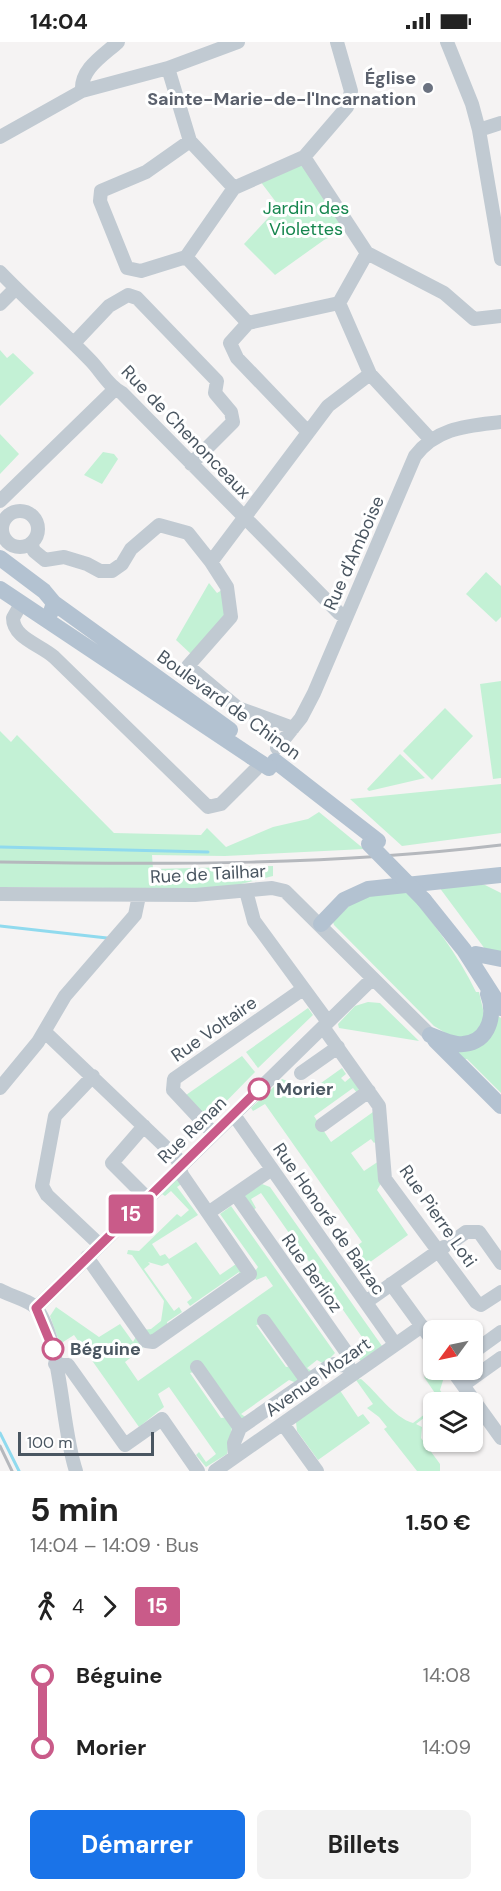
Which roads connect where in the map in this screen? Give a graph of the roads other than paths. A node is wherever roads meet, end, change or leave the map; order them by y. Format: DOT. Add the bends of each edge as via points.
graph roads {
  1 [pos="118,42"];
  2 [pos="238,42"];
  3 [pos="338,42"];
  4 [pos="447,42"];
  5 [pos="168,68"];
  6 [pos="82,91"];
  7 [pos="501,123"];
  8 [pos="479,130"];
  9 [pos="0,136"];
  10 [pos="190,141"];
  11 [pos="304,157"];
  12 [pos="234,188"];
  13 [pos="498,216"];
  14 [pos="367,253"];
  15 [pos="186,257"];
  16 [pos="501,259"];
  17 [pos="0,272"];
  18 [pos="15,288"];
  19 [pos="339,303"];
  20 [pos="0,304"];
  21 [pos="501,316"];
  22 [pos="248,323"];
  23 [pos="74,343"];
  24 [pos="370,374"];
  25 [pos="111,386"];
  26 [pos="501,422"];
  27 [pos="307,431"];
  28 [pos="430,440"];
  29 [pos="191,464"];
  30 [pos="0,490"];
  31 [pos="0,501"];
  32 [pos="243,517"];
  33 [pos="32,543"];
  34 [pos="0,558"];
  35 [pos="212,562"];
  36 [pos="0,589"];
  37 [pos="54,603"];
  38 [pos="21,604"];
  39 [pos="40,616"];
  40 [pos="345,616"];
  41 [pos="294,728"];
  42 [pos="264,759"];
  43 [pos="501,875"];
  44 [pos="468,878"];
  45 [pos="501,889"];
  46 [pos="246,891"];
  47 [pos="0,894"];
  48 [pos="139,896"];
  49 [pos="428,898"];
  50 [pos="321,924"];
  51 [pos="476,954"];
  52 [pos="501,959"];
  53 [pos="481,975"];
  54 [pos="372,979"];
  55 [pos="303,989"];
  56 [pos="501,994"];
  57 [pos="501,1008"];
  58 [pos="325,1024"];
  59 [pos="45,1032"];
  60 [pos="430,1035"];
  61 [pos="338,1047"];
  62 [pos="301,1073"];
  63 [pos="93,1076"];
  64 [pos="0,1088"];
  65 [pos="369,1091"];
  66 [pos="501,1107"];
  67 [pos="234,1115"];
  68 [pos="322,1125"];
  69 [pos="144,1126"];
  70 [pos="214,1134"];
  71 [pos="180,1166"];
  72 [pos="272,1169"];
  73 [pos="236,1195"];
  74 [pos="147,1198"];
  75 [pos="208,1213"];
  76 [pos="100,1245"];
  77 [pos="446,1246"];
  78 [pos="87,1257"];
  79 [pos="501,1263"];
  80 [pos="392,1284"];
  81 [pos="0,1290"];
  82 [pos="501,1292"];
  83 [pos="366,1302"];
  84 [pos="36,1308"];
  85 [pos="264,1321"];
  86 [pos="422,1326"];
  87 [pos="501,1332"];
  88 [pos="395,1344"];
  89 [pos="483,1345"];
  90 [pos="501,1358"];
  91 [pos="55,1364"];
  92 [pos="197,1367"];
  93 [pos="351,1370"];
  94 [pos="459,1380"];
  95 [pos="307,1381"];
  96 [pos="463,1385"];
  97 [pos="283,1424"];
  98 [pos="240,1428"];
  99 [pos="501,1438"];
  100 [pos="235,1457"];
  101 [pos="76,1471"];
  102 [pos="198,1471"];
  103 [pos="215,1471"];
  104 [pos="317,1471"];
  1 -- 6 [label="street" via="89,69"];
  2 -- 5 [label="street"];
  3 -- 11 [label="street" via="351,91 347,107"];
  4 -- 8 [label="street"];
  5 -- 6 [label="street"];
  5 -- 10 [label="street"];
  6 -- 9 [label="street"];
  7 -- 8 [label="street"];
  8 -- 13 [label="street"];
  10 -- 12 [label="street"];
  10 -- 15 [label="street" via="146,172 104,188 99,195 130,271"];
  11 -- 12 [label="street"];
  11 -- 14 [label="street"];
  12 -- 15 [label="street"];
  13 -- 16 [label="street"];
  14 -- 19 [label="street"];
  14 -- 21 [label="street" via="444,293 474,319"];
  15 -- 22 [label="street"];
  17 -- 18 [label="street, Rue de Chenonceaux"];
  18 -- 20 [label="street"];
  18 -- 23 [label="street, Rue de Chenonceaux"];
  19 -- 22 [label="street"];
  19 -- 24 [label="street"];
  22 -- 27 [label="street" via="230,343 237,358"];
  23 -- 25 [label="street, Rue de Chenonceaux"];
  23 -- 29 [label="street" via="122,296 132,295 144,305 217,381 215,393 231,412 233,422"];
  24 -- 27 [label="street" via="327,406"];
  24 -- 28 [label="street"];
  25 -- 29 [label="street, Rue de Chenonceaux"];
  25 -- 30 [label="street"];
  25 -- 31 [label="street" via="42,466"];
  26 -- 28 [label="street, Rue d'Amboise" via="461,426"];
  27 -- 32 [label="street"];
  28 -- 40 [label="street, Rue d'Amboise" via="412,462"];
  29 -- 32 [label="street, Rue de Chenonceaux"];
  32 -- 35 [label="street"];
  32 -- 40 [label="street, Rue de Chenonceaux"];
  33 -- 35 [label="street" via="34,551 45,560 64,557 100,571 112,571 159,525 188,533"];
  34 -- 37 [label="main road, Boulevard de Chinon"];
  35 -- 41 [label="street" via="227,587 231,617 188,666 238,708"];
  36 -- 38 [label="main road, Boulevard de Chinon"];
  37 -- 39 [label="main road" via="50,614"];
  37 -- 42 [label="main road, Boulevard de Chinon"];
  38 -- 39 [label="main road, Boulevard de Chinon"];
  38 -- 42 [label="street, Boulevard de Chinon" via="12,618 16,628 29,642 54,657 208,807 220,804"];
  39 -- 42 [label="main road, Boulevard de Chinon"];
  40 -- 41 [label="street, Rue d'Amboise" via="314,693"];
  41 -- 42 [label="street, Rue d'Amboise"];
  42 -- 49 [label="main road, Boulevard de Chinon, bridge" via="374,842"];
  43 -- 44 [label="main road"];
  44 -- 45 [label="main road"];
  44 -- 50 [label="main road" via="368,889 344,900"];
  46 -- 48 [label="street, Rue de Tailhar"];
  46 -- 50 [label="street, Rue de Tailhar" via="285,891"];
  46 -- 55 [label="street, Rue Pierre Loti" via="254,921"];
  47 -- 48 [label="street, Rue de Tailhar"];
  48 -- 59 [label="street" via="135,915 65,996"];
  49 -- 51 [label="main road"];
  49 -- 53 [label="main road"];
  50 -- 54 [label="street, Rue de Tailhar"];
  51 -- 52 [label="main road"];
  51 -- 56 [label="main road"];
  53 -- 57 [label="main road"];
  53 -- 60 [label="main road" via="492,1015 483,1035 459,1045"];
  54 -- 58 [label="street, Rue Renan"];
  54 -- 60 [label="street, Rue de Tailhar"];
  55 -- 58 [label="street, Rue Pierre Loti"];
  55 -- 70 [label="street, Rue Voltaire" via="174,1079 173,1090"];
  58 -- 61 [label="street, Rue Pierre Loti"];
  58 -- 67 [label="street, Rue Renan"];
  59 -- 63 [label="street"];
  59 -- 64 [label="street"];
  60 -- 66 [label="main road"];
  61 -- 62 [label="street"];
  61 -- 65 [label="street, Rue Pierre Loti"];
  63 -- 69 [label="street"];
  63 -- 76 [label="street" via="55,1116 42,1185 47,1195"];
  65 -- 68 [label="street"];
  65 -- 77 [label="street, Rue Pierre Loti" via="379,1106 386,1179"];
  67 -- 70 [label="street, Rue Renan"];
  67 -- 72 [label="street, Rue Honoré de Balzac"];
  69 -- 71 [label="street" via="177,1158"];
  69 -- 74 [label="street" via="111,1163"];
  70 -- 71 [label="street, Rue Renan"];
  71 -- 74 [label="street, Rue Renan"];
  71 -- 75 [label="street"];
  72 -- 73 [label="street"];
  72 -- 83 [label="street, Rue Honoré de Balzac"];
  73 -- 75 [label="street"];
  73 -- 93 [label="street, Rue Berlioz" via="347,1353"];
  74 -- 76 [label="street, Rue Renan"];
  75 -- 78 [label="street" via="250,1274 153,1342 146,1341"];
  76 -- 78 [label="street, Rue Renan"];
  77 -- 79 [label="street" via="466,1232 479,1232"];
  77 -- 80 [label="street"];
  77 -- 82 [label="street, Rue Pierre Loti" via="481,1305"];
  78 -- 84 [label="street, Rue Renan"];
  80 -- 83 [label="street"];
  80 -- 86 [label="street"];
  81 -- 84 [label="street"];
  83 -- 88 [label="street, Rue Honoré de Balzac"];
  84 -- 91 [label="street"];
  85 -- 95 [label="street"];
  86 -- 88 [label="street, Avenue Mozart"];
  87 -- 89 [label="street"];
  88 -- 93 [label="street, Avenue Mozart"];
  90 -- 96 [label="street"];
  91 -- 101 [label="street"];
  91 -- 102 [label="street" via="68,1365 125,1444 162,1419"];
  92 -- 98 [label="street"];
  93 -- 95 [label="street, Avenue Mozart" via="334,1364"];
  93 -- 97 [label="street, Avenue Mozart"];
  94 -- 96 [label="street"];
  95 -- 98 [label="street, Avenue Mozart"];
  96 -- 99 [label="street"];
  97 -- 100 [label="street, Avenue Mozart"];
  97 -- 104 [label="street"];
  98 -- 100 [label="street" via="234,1443"];
  100 -- 103 [label="street, Avenue Mozart"];
}
